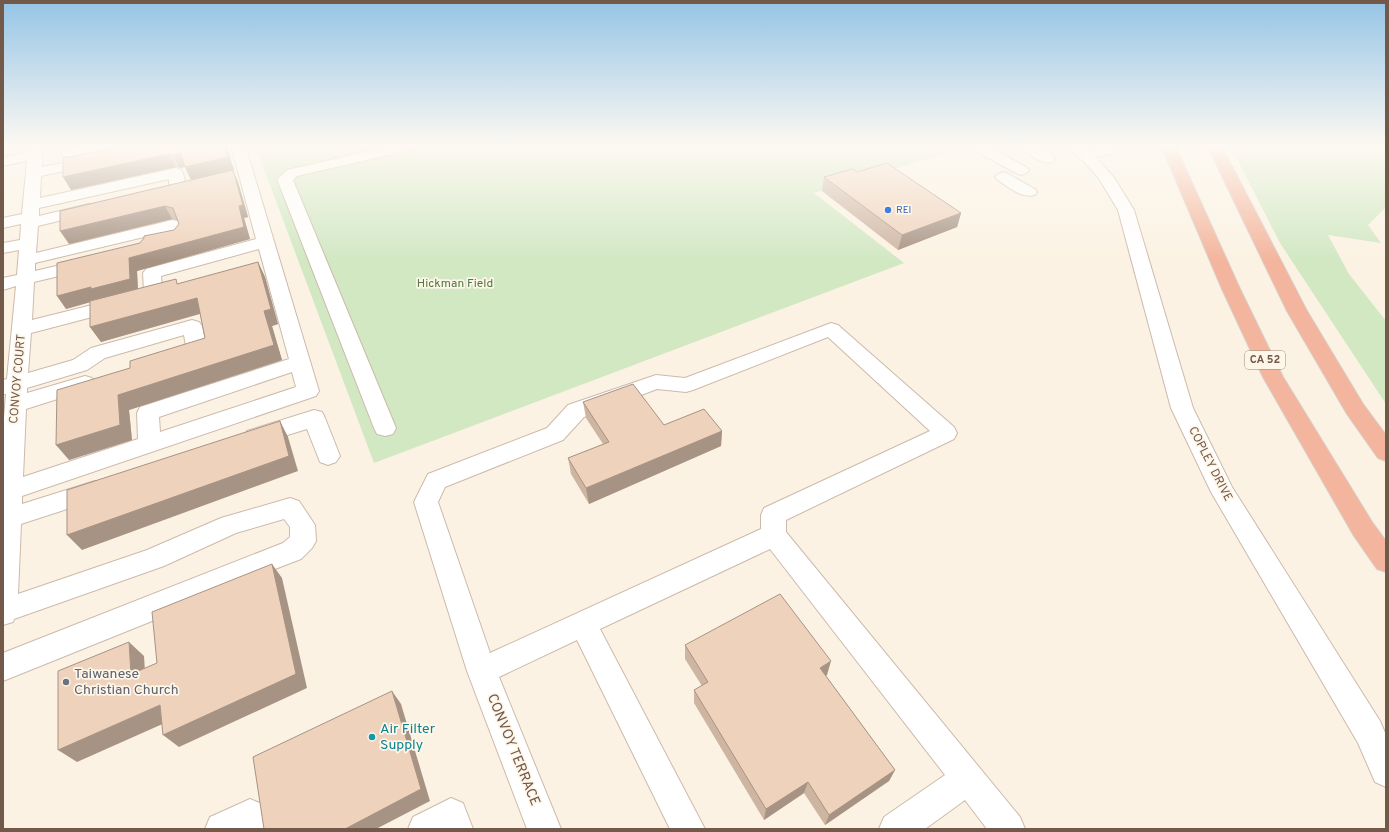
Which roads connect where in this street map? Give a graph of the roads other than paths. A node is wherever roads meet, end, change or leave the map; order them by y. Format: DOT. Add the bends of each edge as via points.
graph roads {
  1 [pos="33,184"];
  2 [pos="139,184"];
  3 [pos="182,184"];
  4 [pos="242,184"];
  5 [pos="287,184"];
  6 [pos="1015,184"];
  7 [pos="1111,184"];
  8 [pos="1185,184"];
  9 [pos="1233,184"];
  10 [pos="1029,192"];
  11 [pos="162,193"];
  12 [pos="100,207"];
  13 [pos="31,215"];
  14 [pos="3,224"];
  15 [pos="29,242"];
  16 [pos="266,242"];
  17 [pos="3,248"];
  18 [pos="141,250"];
  19 [pos="27,260"];
  20 [pos="103,260"];
  21 [pos="26,279"];
  22 [pos="3,284"];
  23 [pos="22,329"];
  24 [pos="160,361"];
  25 [pos="300,362"];
  26 [pos="107,377"];
  27 [pos="12,391"];
  28 [pos="385,428"];
  29 [pos="149,444"];
  30 [pos="232,445"];
  31 [pos="1386,452"];
  32 [pos="328,456"];
  33 [pos="113,484"];
  34 [pos="8,486"];
  35 [pos="9,518"];
  36 [pos="774,535"];
  37 [pos="1386,561"];
  38 [pos="3,612"];
  39 [pos="583,624"];
  40 [pos="3,667"];
  41 [pos="482,671"];
  42 [pos="1386,771"];
  43 [pos="968,779"];
  44 [pos="222,829"];
  45 [pos="252,829"];
  46 [pos="425,829"];
  47 [pos="456,829"];
  48 [pos="544,829"];
  49 [pos="688,829"];
  50 [pos="896,829"];
  51 [pos="1008,829"];
  1 -- 13 [label="street, CONVOY COURT"];
  2 -- 13 [label="street"];
  3 -- 11 [label="street" via="185,188"];
  4 -- 16 [label="street"];
  5 -- 28 [label="street"];
  6 -- 10 [label="street"];
  7 -- 42 [label="street, COPLEY DRIVE" via="1126,210 1182,408 1223,492 1369,732"];
  8 -- 37 [label="highway, CA 52" via="1273,377 1363,529"];
  9 -- 31 [label="highway" via="1297,311 1355,409"];
  12 -- 13 [label="street"];
  13 -- 14 [label="street"];
  13 -- 15 [label="street, CONVOY COURT"];
  15 -- 17 [label="street"];
  15 -- 19 [label="street, CONVOY COURT"];
  16 -- 23 [label="street" via="152,273 161,293"];
  16 -- 25 [label="street" via="264,265"];
  18 -- 19 [label="street" via="140,244 175,237 172,225"];
  19 -- 21 [label="street, CONVOY COURT"];
  20 -- 21 [label="street"];
  21 -- 22 [label="street"];
  21 -- 23 [label="street, CONVOY COURT"];
  23 -- 27 [label="street, CONVOY COURT"];
  24 -- 27 [label="street" via="197,350 192,326 98,353 80,365"];
  25 -- 29 [label="street" via="148,412"];
  25 -- 29 [label="street" via="308,391"];
  26 -- 27 [label="street"];
  27 -- 34 [label="street, CONVOY COURT"];
  29 -- 34 [label="street"];
  30 -- 32 [label="street" via="314,418"];
  33 -- 35 [label="street"];
  34 -- 35 [label="street, CONVOY COURT"];
  35 -- 38 [label="street, CONVOY COURT"];
  36 -- 39 [label="street"];
  36 -- 41 [label="street, CONVOY TERRACE" via="773,515 946,433 832,329 686,385 656,382 576,411 555,434 436,481 426,502"];
  36 -- 43 [label="street"];
  38 -- 40 [label="street" via="155,558 230,525 290,508 302,525 303,541 292,551 214,580 157,606"];
  39 -- 41 [label="street"];
  39 -- 49 [label="street"];
  41 -- 48 [label="street, CONVOY TERRACE"];
  43 -- 50 [label="street"];
  43 -- 51 [label="street"];
  44 -- 45 [label="street" via="250,816"];
  46 -- 47 [label="street" via="451,815"];
}
